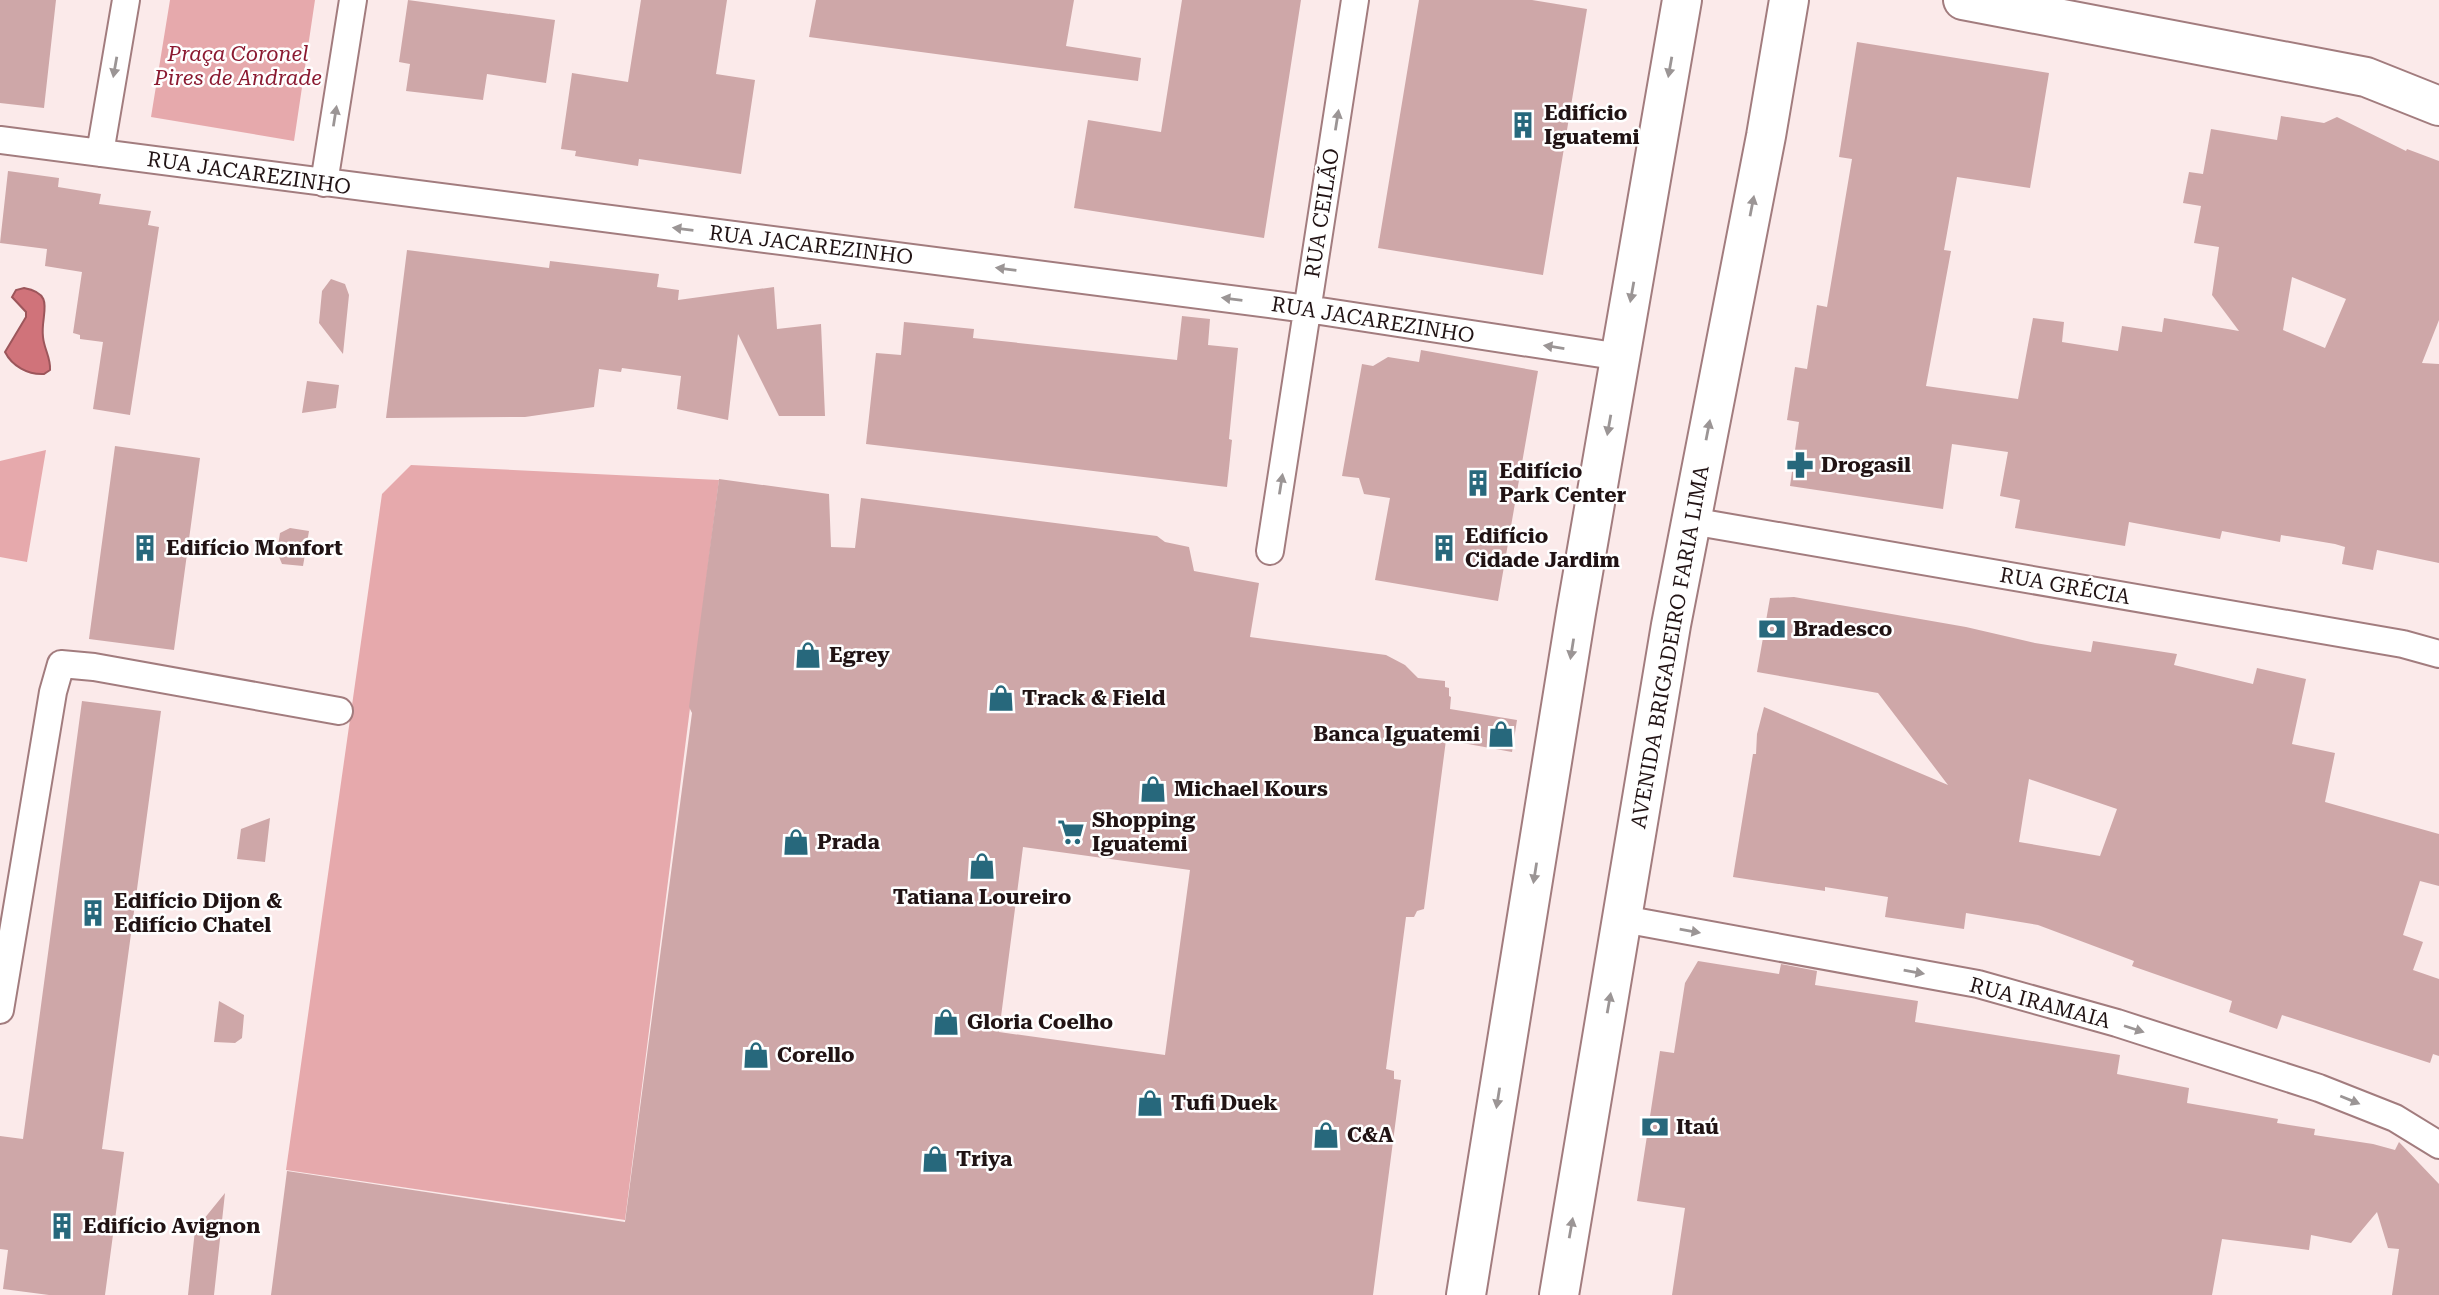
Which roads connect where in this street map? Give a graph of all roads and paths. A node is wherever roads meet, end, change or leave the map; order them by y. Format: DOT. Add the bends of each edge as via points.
graph roads {
  1 [pos="126,0"];
  2 [pos="353,0"];
  3 [pos="1355,0"];
  4 [pos="1682,0"];
  5 [pos="1789,0"];
  6 [pos="1963,0"];
  7 [pos="2439,106"];
  8 [pos="0,140"];
  9 [pos="100,153"];
  10 [pos="324,183"];
  11 [pos="1307,309"];
  12 [pos="1621,357"];
  13 [pos="1691,521"];
  14 [pos="1270,551"];
  15 [pos="2439,654"];
  16 [pos="338,711"];
  17 [pos="1623,919"];
  18 [pos="0,1010"];
  19 [pos="2439,1145"];
  20 [pos="1466,1295"];
  21 [pos="1559,1295"];
  1 -- 9 [label="street, one-way"];
  10 -- 2 [label="street, one-way"];
  11 -- 3 [label="street, RUA CEILÃO, one-way"];
  4 -- 12 [label="main road, one-way"];
  13 -- 5 [label="main road, AVENIDA BRIGADEIRO FARIA LIMA, one-way"];
  6 -- 7 [label="main road" via="2366,77"];
  8 -- 9 [label="street, RUA JACAREZINHO"];
  9 -- 10 [label="street, RUA JACAREZINHO"];
  11 -- 10 [label="street, RUA JACAREZINHO, one-way"];
  12 -- 11 [label="street, RUA JACAREZINHO, one-way"];
  14 -- 11 [label="street, RUA CEILÃO, one-way"];
  12 -- 20 [label="main road, one-way"];
  13 -- 15 [label="street, RUA GRÉCIA"];
  13 -- 17 [label="main road, AVENIDA BRIGADEIRO FARIA LIMA"];
  16 -- 18 [label="street" via="61,664"];
  17 -- 19 [label="street, RUA IRAMAIA, one-way" via="2004,991 2319,1088 2395,1118"];
  21 -- 17 [label="main road, AVENIDA BRIGADEIRO FARIA LIMA, one-way"];
}
